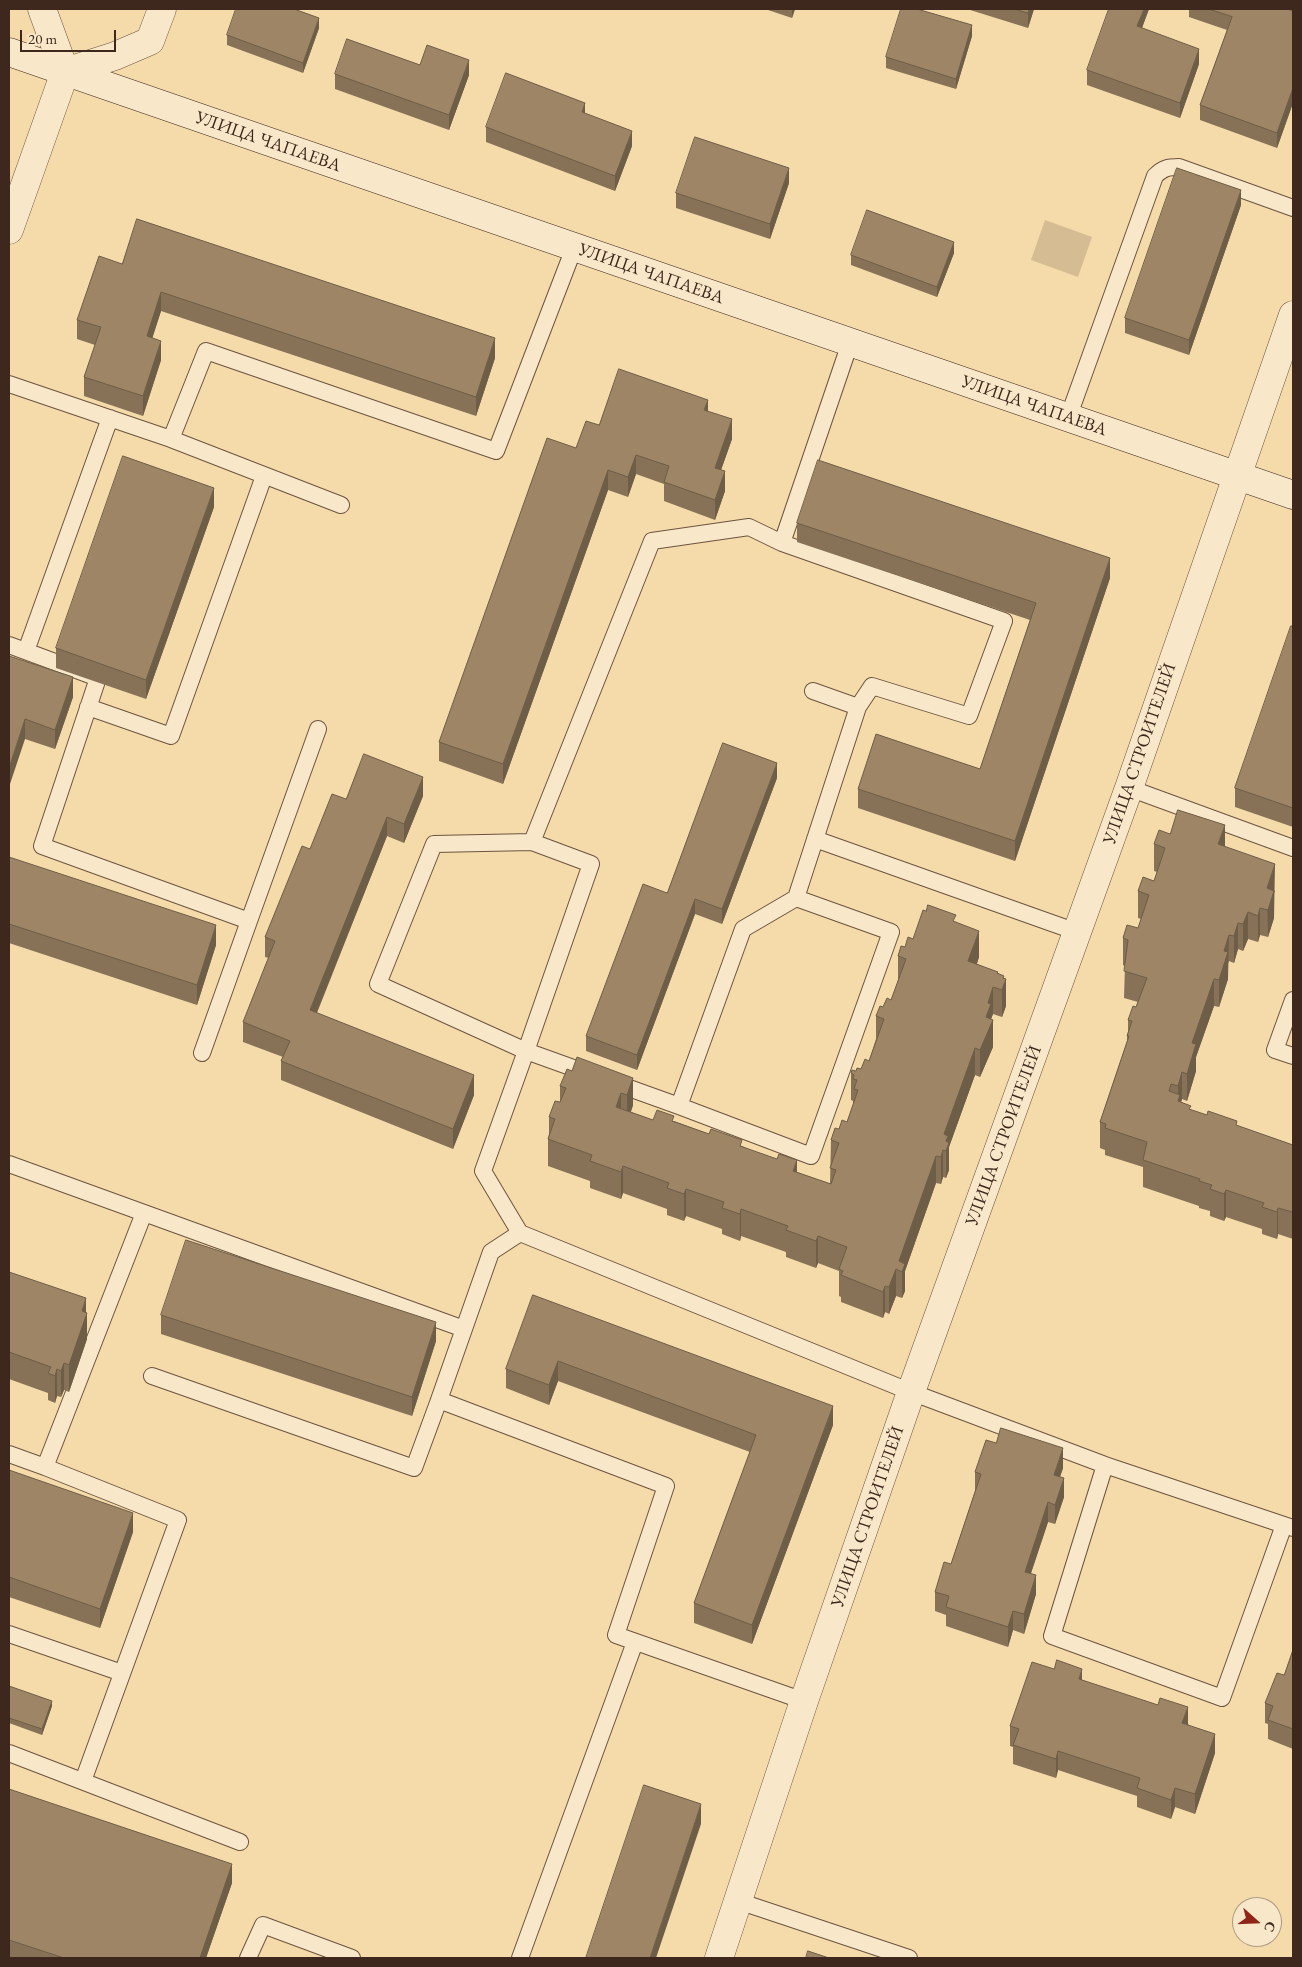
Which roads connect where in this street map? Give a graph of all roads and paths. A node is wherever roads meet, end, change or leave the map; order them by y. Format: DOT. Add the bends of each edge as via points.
graph roads {
  1 [pos="42,9"];
  2 [pos="162,9"];
  3 [pos="9,52"];
  4 [pos="65,72"];
  5 [pos="1293,208"];
  6 [pos="9,230"];
  7 [pos="574,248"];
  8 [pos="1293,315"];
  9 [pos="850,343"];
  10 [pos="9,384"];
  11 [pos="110,418"];
  12 [pos="1068,418"];
  13 [pos="171,439"];
  14 [pos="1237,475"];
  15 [pos="264,476"];
  16 [pos="1293,496"];
  17 [pos="341,505"];
  18 [pos="782,543"];
  19 [pos="9,645"];
  20 [pos="26,651"];
  21 [pos="813,691"];
  22 [pos="88,707"];
  23 [pos="858,707"];
  24 [pos="318,729"];
  25 [pos="1129,788"];
  26 [pos="815,838"];
  27 [pos="532,842"];
  28 [pos="1293,848"];
  29 [pos="796,898"];
  30 [pos="249,920"];
  31 [pos="1077,932"];
  32 [pos="1293,1000"];
  33 [pos="526,1051"];
  34 [pos="202,1053"];
  35 [pos="1293,1056"];
  36 [pos="679,1106"];
  37 [pos="9,1164"];
  38 [pos="144,1213"];
  39 [pos="520,1233"];
  40 [pos="464,1329"];
  41 [pos="152,1376"];
  42 [pos="911,1392"];
  43 [pos="439,1400"];
  44 [pos="9,1454"];
  45 [pos="1105,1466"];
  46 [pos="45,1467"];
  47 [pos="1289,1527"];
  48 [pos="9,1634"];
  49 [pos="635,1642"];
  50 [pos="122,1673"];
  51 [pos="804,1702"];
  52 [pos="9,1753"];
  53 [pos="82,1782"];
  54 [pos="240,1842"];
  55 [pos="738,1901"];
  56 [pos="248,1958"];
  57 [pos="352,1958"];
  58 [pos="520,1958"];
  59 [pos="720,1958"];
  60 [pos="909,1958"];
  1 -- 4 [label="street"];
  2 -- 4 [label="street" via="150,41"];
  3 -- 4 [label="street, УЛИЦА ЧАПАЕВА"];
  4 -- 6 [label="street"];
  4 -- 7 [label="street, УЛИЦА ЧАПАЕВА"];
  5 -- 12 [label="lane" via="1179,168 1169,167 1155,176"];
  7 -- 9 [label="street, УЛИЦА ЧАПАЕВА"];
  7 -- 13 [label="lane" via="496,451 206,350"];
  8 -- 14 [label="street, УЛИЦА СТРОИТЕЛЕЙ"];
  9 -- 12 [label="street, УЛИЦА ЧАПАЕВА"];
  9 -- 18 [label="lane"];
  10 -- 11 [label="lane"];
  11 -- 13 [label="lane"];
  11 -- 20 [label="lane"];
  12 -- 14 [label="street, УЛИЦА ЧАПАЕВА"];
  13 -- 15 [label="lane"];
  14 -- 16 [label="street, УЛИЦА ЧАПАЕВА"];
  14 -- 25 [label="street, УЛИЦА СТРОИТЕЛЕЙ"];
  15 -- 17 [label="lane"];
  15 -- 22 [label="lane" via="171,736"];
  18 -- 23 [label="lane" via="1004,621 969,716 872,686"];
  18 -- 27 [label="lane" via="749,527 652,541"];
  19 -- 20 [label="lane"];
  20 -- 22 [label="lane" via="98,678"];
  21 -- 23 [label="lane"];
  22 -- 30 [label="lane" via="42,846"];
  23 -- 26 [label="lane"];
  24 -- 30 [label="lane"];
  25 -- 28 [label="lane"];
  25 -- 31 [label="street, УЛИЦА СТРОИТЕЛЕЙ"];
  26 -- 29 [label="lane"];
  26 -- 31 [label="lane"];
  27 -- 33 [label="lane" via="591,864"];
  27 -- 33 [label="lane" via="434,844 378,984"];
  29 -- 36 [label="lane" via="743,929"];
  29 -- 36 [label="lane" via="891,932 810,1156"];
  30 -- 34 [label="lane"];
  31 -- 42 [label="street, УЛИЦА СТРОИТЕЛЕЙ"];
  32 -- 35 [label="lane" via="1275,1050"];
  33 -- 36 [label="lane"];
  33 -- 39 [label="lane" via="483,1171"];
  37 -- 38 [label="lane"];
  38 -- 40 [label="lane"];
  38 -- 46 [label="lane"];
  39 -- 40 [label="lane" via="492,1252"];
  39 -- 42 [label="lane"];
  40 -- 43 [label="lane"];
  41 -- 43 [label="lane" via="414,1468"];
  42 -- 45 [label="lane"];
  42 -- 51 [label="street, УЛИЦА СТРОИТЕЛЕЙ"];
  43 -- 49 [label="lane" via="666,1486 616,1635"];
  44 -- 46 [label="lane"];
  45 -- 47 [label="lane"];
  45 -- 47 [label="lane" via="1052,1636 1222,1698"];
  46 -- 50 [label="lane" via="178,1520"];
  48 -- 50 [label="lane"];
  49 -- 51 [label="lane"];
  49 -- 58 [label="lane"];
  50 -- 53 [label="lane"];
  51 -- 55 [label="street, УЛИЦА СТРОИТЕЛЕЙ"];
  52 -- 53 [label="lane"];
  53 -- 54 [label="lane"];
  55 -- 59 [label="street, УЛИЦА СТРОИТЕЛЕЙ"];
  55 -- 60 [label="lane"];
  56 -- 57 [label="lane" via="263,1925"];
}
